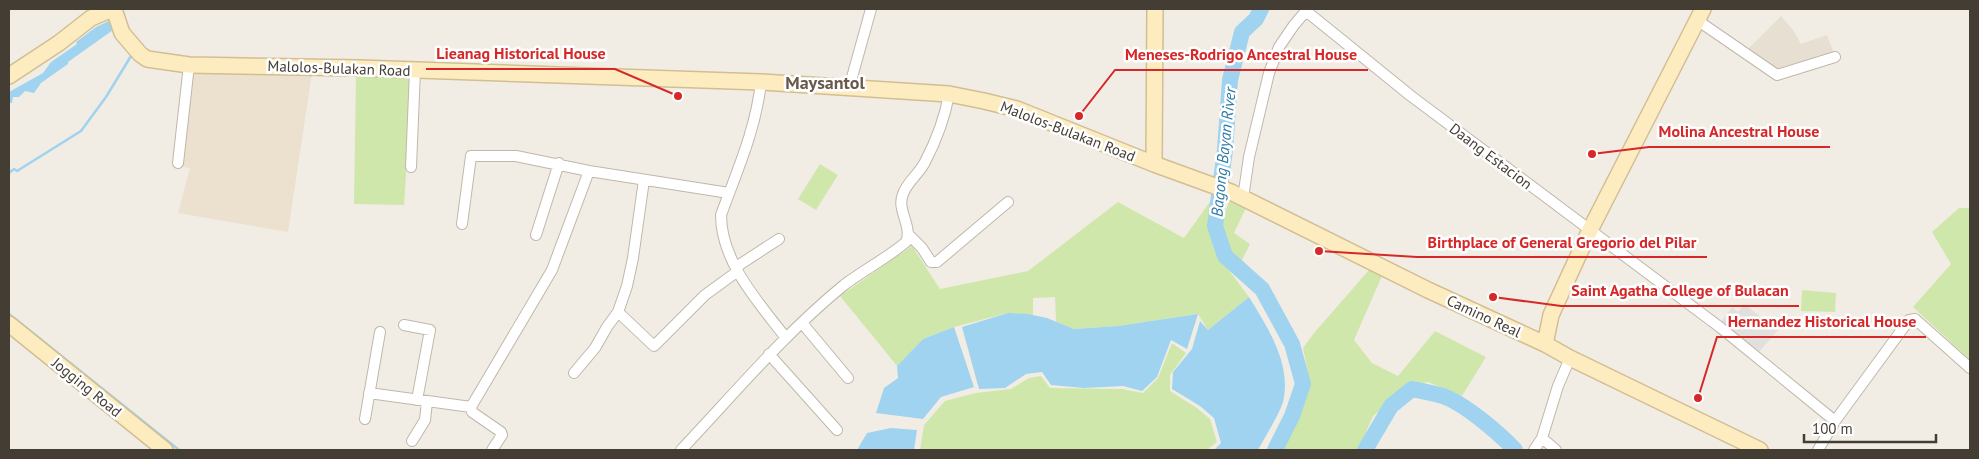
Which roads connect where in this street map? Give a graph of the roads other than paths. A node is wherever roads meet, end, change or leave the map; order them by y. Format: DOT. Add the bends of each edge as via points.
graph roads {
  1 [pos="871,9"];
  2 [pos="1155,9"];
  3 [pos="114,11"];
  4 [pos="1700,15"];
  5 [pos="1835,57"];
  6 [pos="189,65"];
  7 [pos="415,70"];
  8 [pos="9,76"];
  9 [pos="761,82"];
  10 [pos="849,88"];
  11 [pos="949,94"];
  12 [pos="178,163"];
  13 [pos="559,163"];
  14 [pos="1154,164"];
  15 [pos="411,167"];
  16 [pos="589,171"];
  17 [pos="644,180"];
  18 [pos="1208,182"];
  19 [pos="729,193"];
  20 [pos="1237,195"];
  21 [pos="1008,202"];
  22 [pos="462,224"];
  23 [pos="1590,230"];
  24 [pos="536,235"];
  25 [pos="909,235"];
  26 [pos="779,239"];
  27 [pos="737,269"];
  28 [pos="618,312"];
  29 [pos="1551,315"];
  30 [pos="802,323"];
  31 [pos="9,324"];
  32 [pos="404,325"];
  33 [pos="380,332"];
  34 [pos="1525,335"];
  35 [pos="786,338"];
  36 [pos="1545,344"];
  37 [pos="769,354"];
  38 [pos="1570,358"];
  39 [pos="1970,368"];
  40 [pos="574,373"];
  41 [pos="848,378"];
  42 [pos="369,393"];
  43 [pos="422,401"];
  44 [pos="471,407"];
  45 [pos="365,419"];
  46 [pos="1835,421"];
  47 [pos="837,430"];
  48 [pos="1542,438"];
  49 [pos="412,441"];
  50 [pos="1535,449"];
  51 [pos="166,450"];
  52 [pos="492,450"];
  53 [pos="681,450"];
  54 [pos="1556,450"];
  55 [pos="1760,450"];
  56 [pos="1818,450"];
  1 -- 10 [label="street"];
  2 -- 14 [label="main road"];
  3 -- 6 [label="main road, Malolos-Bulakan Road" via="122,33 140,54 147,59"];
  3 -- 8 [label="main road" via="91,18"];
  4 -- 5 [label="street" via="1777,76"];
  4 -- 23 [label="main road"];
  6 -- 7 [label="main road, Malolos-Bulakan Road"];
  6 -- 12 [label="street"];
  7 -- 9 [label="main road, Malolos-Bulakan Road"];
  7 -- 15 [label="street"];
  9 -- 10 [label="main road, Malolos-Bulakan Road"];
  9 -- 19 [label="street" via="759,107 750,139"];
  10 -- 11 [label="main road, Malolos-Bulakan Road"];
  11 -- 14 [label="main road, Malolos-Bulakan Road" via="1018,109"];
  11 -- 25 [label="street" via="946,112 924,164 902,195"];
  13 -- 16 [label="street"];
  13 -- 22 [label="street" via="516,156 471,156"];
  13 -- 24 [label="street"];
  14 -- 18 [label="main road, Malolos-Bulakan Road"];
  16 -- 17 [label="street"];
  16 -- 44 [label="street" via="552,270"];
  17 -- 19 [label="street"];
  17 -- 28 [label="street" via="633,258"];
  18 -- 20 [label="main road, Camino Real"];
  19 -- 27 [label="street" via="721,214 721,227"];
  20 -- 23 [label="street, Daang Estacion" via="1269,73 1279,47 1306,11 1412,96"];
  20 -- 34 [label="main road, Camino Real"];
  21 -- 25 [label="street" via="935,263"];
  23 -- 29 [label="main road"];
  23 -- 46 [label="street, Daang Estacion" via="1721,328"];
  25 -- 30 [label="street" via="906,242 845,285"];
  26 -- 27 [label="street"];
  27 -- 28 [label="street" via="705,295 654,346"];
  27 -- 35 [label="street" via="755,299"];
  28 -- 40 [label="street"];
  29 -- 34 [label="main road"];
  29 -- 36 [label="main road"];
  30 -- 35 [label="street"];
  30 -- 41 [label="street"];
  31 -- 51 [label="main road, Jogging Road"];
  32 -- 43 [label="street" via="430,330"];
  33 -- 42 [label="street"];
  34 -- 36 [label="main road, Camino Real"];
  35 -- 37 [label="street"];
  36 -- 38 [label="main road, Camino Real"];
  37 -- 47 [label="street"];
  37 -- 53 [label="street"];
  38 -- 48 [label="street"];
  38 -- 55 [label="main road, Camino Real"];
  39 -- 46 [label="street" via="1915,319 1909,320"];
  42 -- 43 [label="street"];
  42 -- 45 [label="street"];
  43 -- 44 [label="street"];
  43 -- 49 [label="street" via="425,420"];
  44 -- 52 [label="street" via="472,412 502,435"];
  46 -- 56 [label="street"];
  48 -- 50 [label="street"];
  48 -- 54 [label="street"];
}
